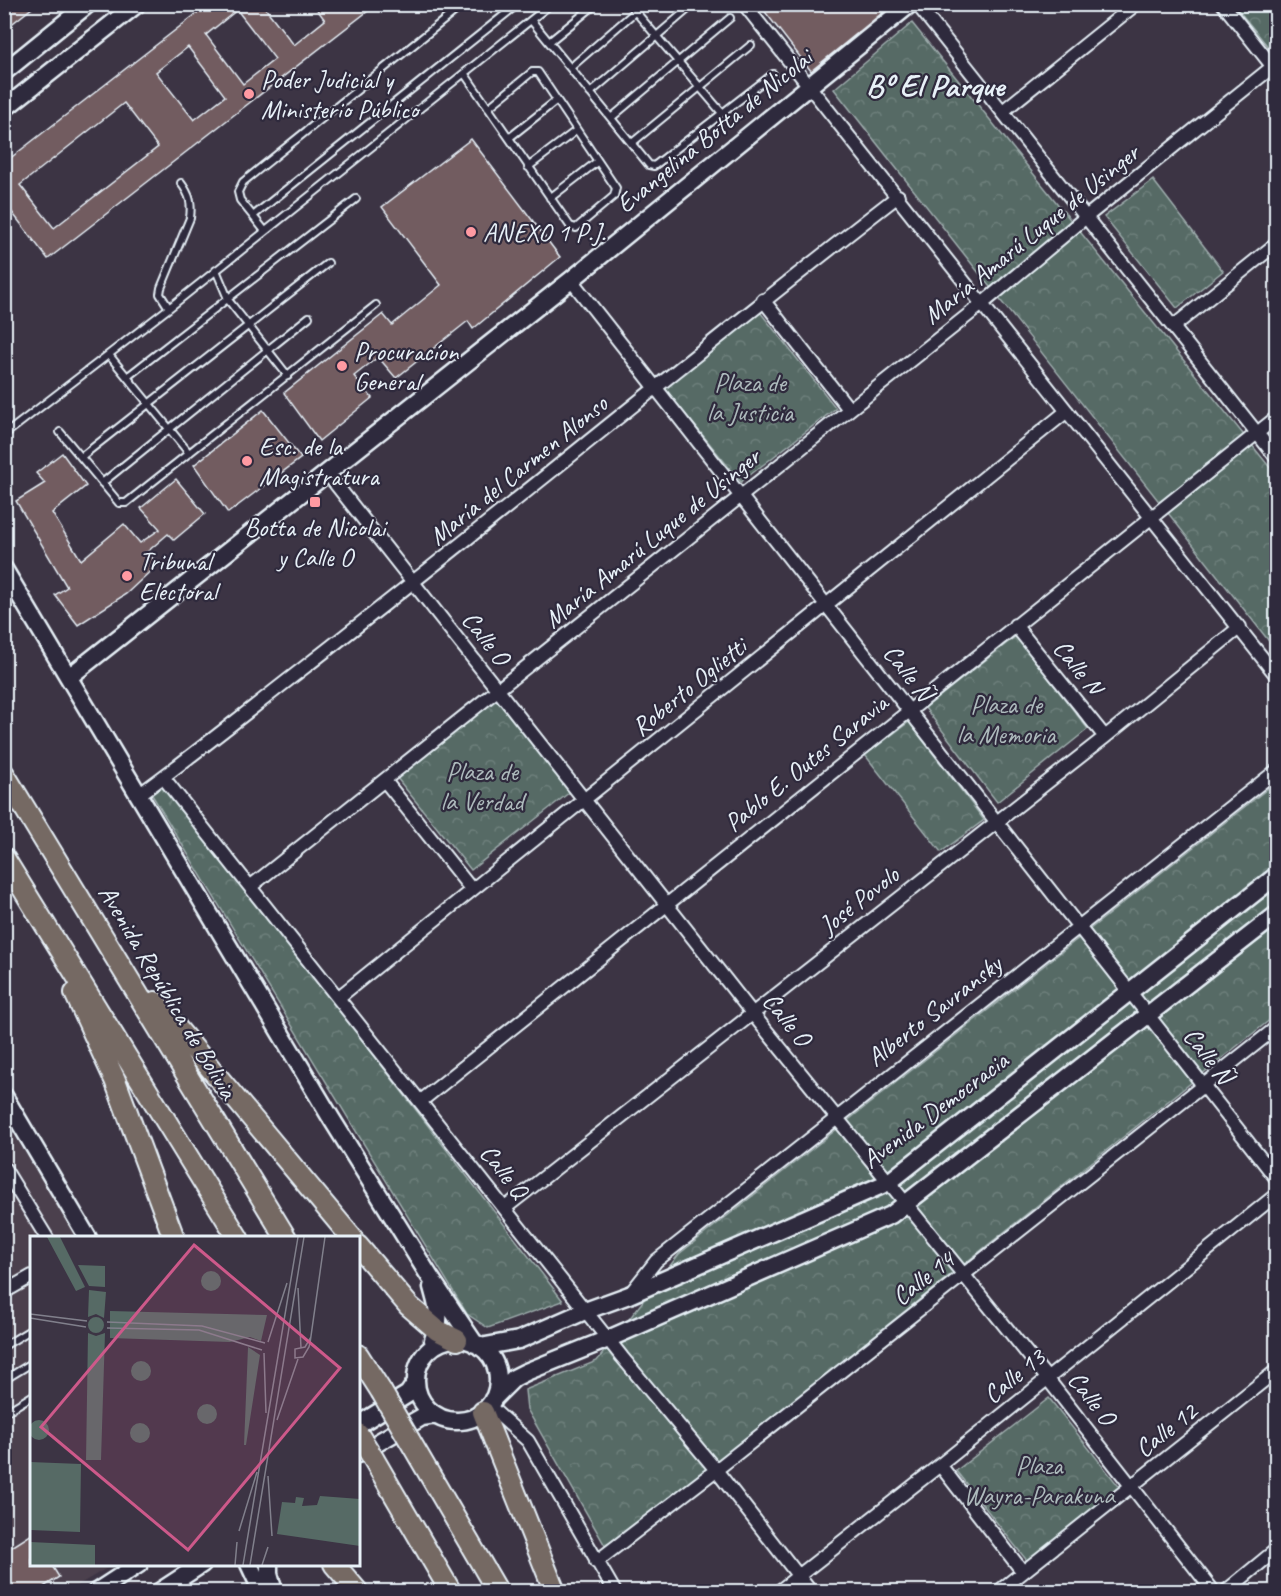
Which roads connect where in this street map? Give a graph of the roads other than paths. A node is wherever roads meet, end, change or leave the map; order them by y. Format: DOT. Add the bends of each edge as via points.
graph roads {
  1 [pos="88,4"];
  2 [pos="137,4"];
  3 [pos="464,4"];
  4 [pos="518,4"];
  5 [pos="551,4"];
  6 [pos="596,4"];
  7 [pos="629,4"];
  8 [pos="644,4"];
  9 [pos="694,4"];
  10 [pos="744,4"];
  11 [pos="910,4"];
  12 [pos="916,4"];
  13 [pos="1136,4"];
  14 [pos="1223,4"];
  15 [pos="635,12"];
  16 [pos="730,18"];
  17 [pos="531,20"];
  18 [pos="656,36"];
  19 [pos="549,42"];
  20 [pos="751,45"];
  21 [pos="678,61"];
  22 [pos="1275,66"];
  23 [pos="570,68"];
  24 [pos="4,72"];
  25 [pos="464,73"];
  26 [pos="773,74"];
  27 [pos="810,86"];
  28 [pos="700,87"];
  29 [pos="590,93"];
  30 [pos="557,100"];
  31 [pos="488,108"];
  32 [pos="4,109"];
  33 [pos="1003,111"];
  34 [pos="723,113"];
  35 [pos="611,118"];
  36 [pos="577,130"];
  37 [pos="509,138"];
  38 [pos="632,143"];
  39 [pos="598,161"];
  40 [pos="528,166"];
  41 [pos="181,183"];
  42 [pos="898,196"];
  43 [pos="550,198"];
  44 [pos="356,199"];
  45 [pos="253,216"];
  46 [pos="1086,217"];
  47 [pos="265,231"];
  48 [pos="1276,244"];
  49 [pos="328,263"];
  50 [pos="216,270"];
  51 [pos="571,279"];
  52 [pos="227,297"];
  53 [pos="763,300"];
  54 [pos="376,304"];
  55 [pos="982,304"];
  56 [pos="169,308"];
  57 [pos="309,317"];
  58 [pos="248,326"];
  59 [pos="1174,326"];
  60 [pos="267,350"];
  61 [pos="109,354"];
  62 [pos="288,376"];
  63 [pos="127,377"];
  64 [pos="656,388"];
  65 [pos="149,404"];
  66 [pos="849,409"];
  67 [pos="1068,411"];
  68 [pos="1276,418"];
  69 [pos="169,429"];
  70 [pos="60,432"];
  71 [pos="1257,433"];
  72 [pos="4,435"];
  73 [pos="189,453"];
  74 [pos="1276,457"];
  75 [pos="81,458"];
  76 [pos="327,473"];
  77 [pos="102,483"];
  78 [pos="741,496"];
  79 [pos="1152,516"];
  80 [pos="4,569"];
  81 [pos="413,583"];
  82 [pos="826,605"];
  83 [pos="1015,625"];
  84 [pos="1239,627"];
  85 [pos="1276,675"];
  86 [pos="69,677"];
  87 [pos="498,690"];
  88 [pos="909,710"];
  89 [pos="1105,737"];
  90 [pos="1276,771"];
  91 [pos="5,775"];
  92 [pos="164,777"];
  93 [pos="385,781"];
  94 [pos="140,794"];
  95 [pos="584,800"];
  96 [pos="997,822"];
  97 [pos="4,858"];
  98 [pos="1276,876"];
  99 [pos="250,887"];
  100 [pos="472,890"];
  101 [pos="666,904"];
  102 [pos="36,909"];
  103 [pos="1276,915"];
  104 [pos="1078,926"];
  105 [pos="100,931"];
  106 [pos="1130,992"];
  107 [pos="339,998"];
  108 [pos="752,1013"];
  109 [pos="1149,1016"];
  110 [pos="1276,1028"];
  111 [pos="1203,1085"];
  112 [pos="421,1101"];
  113 [pos="7,1102"];
  114 [pos="836,1117"];
  115 [pos="4,1168"];
  116 [pos="1276,1178"];
  117 [pos="889,1182"];
  118 [pos="1276,1195"];
  119 [pos="907,1204"];
  120 [pos="506,1208"];
  121 [pos="46,1236"];
  122 [pos="87,1236"];
  123 [pos="173,1236"];
  124 [pos="237,1236"];
  125 [pos="285,1236"];
  126 [pos="349,1236"];
  127 [pos="360,1248"];
  128 [pos="964,1274"];
  129 [pos="30,1277"];
  130 [pos="430,1277"];
  131 [pos="4,1292"];
  132 [pos="629,1295"];
  133 [pos="585,1311"];
  134 [pos="30,1330"];
  135 [pos="437,1330"];
  136 [pos="608,1339"];
  137 [pos="471,1343"];
  138 [pos="4,1346"];
  139 [pos="427,1353"];
  140 [pos="360,1358"];
  141 [pos="30,1364"];
  142 [pos="1276,1371"];
  143 [pos="1047,1378"];
  144 [pos="4,1380"];
  145 [pos="416,1382"];
  146 [pos="30,1397"];
  147 [pos="488,1406"];
  148 [pos="4,1413"];
  149 [pos="435,1415"];
  150 [pos="360,1424"];
  151 [pos="360,1440"];
  152 [pos="366,1456"];
  153 [pos="940,1465"];
  154 [pos="716,1470"];
  155 [pos="1132,1485"];
  156 [pos="1276,1550"];
  157 [pos="596,1562"];
  158 [pos="136,1566"];
  159 [pos="199,1566"];
  160 [pos="250,1566"];
  161 [pos="269,1566"];
  162 [pos="336,1566"];
  163 [pos="1023,1572"];
  164 [pos="798,1575"];
  165 [pos="266,1591"];
  166 [pos="96,1592"];
  167 [pos="159,1592"];
  168 [pos="358,1592"];
  169 [pos="451,1592"];
  170 [pos="498,1592"];
  171 [pos="555,1592"];
  172 [pos="615,1592"];
  173 [pos="778,1592"];
  174 [pos="811,1592"];
  175 [pos="998,1592"];
  176 [pos="1214,1592"];
  177 [pos="1225,1592"];
  1 -- 24 [label="street"];
  2 -- 32 [label="street"];
  3 -- 45 [label="lane" via="243,182 238,192 240,200"];
  4 -- 45 [label="lane"];
  5 -- 17 [label="lane"];
  6 -- 19 [label="lane"];
  7 -- 15 [label="lane"];
  8 -- 15 [label="lane"];
  9 -- 18 [label="lane"];
  10 -- 27 [label="street"];
  11 -- 27 [label="street, Evangelina Botta de Nicolai"];
  12 -- 33 [label="street"];
  13 -- 33 [label="street"];
  14 -- 22 [label="street"];
  15 -- 18 [label="lane"];
  15 -- 23 [label="lane"];
  16 -- 21 [label="lane"];
  17 -- 19 [label="lane"];
  17 -- 25 [label="lane"];
  18 -- 21 [label="lane"];
  18 -- 29 [label="lane"];
  19 -- 23 [label="lane"];
  20 -- 28 [label="lane"];
  21 -- 28 [label="lane"];
  21 -- 35 [label="lane"];
  22 -- 46 [label="street, María Amarú Luque de Usinger"];
  23 -- 29 [label="lane"];
  25 -- 31 [label="lane"];
  25 -- 47 [label="lane"];
  26 -- 34 [label="lane"];
  27 -- 42 [label="street"];
  27 -- 51 [label="street, Evangelina Botta de Nicolai"];
  28 -- 34 [label="lane"];
  28 -- 38 [label="lane"];
  29 -- 35 [label="lane"];
  30 -- 31 [label="lane" via="538,72 532,72"];
  30 -- 36 [label="lane"];
  30 -- 37 [label="lane"];
  31 -- 37 [label="lane"];
  33 -- 46 [label="street"];
  34 -- 38 [label="lane" via="654,166"];
  35 -- 38 [label="lane"];
  36 -- 39 [label="lane"];
  36 -- 40 [label="lane"];
  37 -- 40 [label="lane"];
  39 -- 43 [label="lane"];
  39 -- 43 [label="lane" via="616,188 614,196 576,228 570,226"];
  40 -- 43 [label="lane"];
  41 -- 56 [label="lane" via="188,193 190,218 161,288 160,294"];
  42 -- 53 [label="street, María del Carmen Alonso"];
  42 -- 55 [label="street"];
  44 -- 52 [label="lane"];
  45 -- 47 [label="lane"];
  46 -- 55 [label="street, María Amarú Luque de Usinger"];
  46 -- 59 [label="street"];
  47 -- 50 [label="lane"];
  48 -- 59 [label="street"];
  49 -- 58 [label="lane"];
  50 -- 52 [label="lane"];
  50 -- 56 [label="lane"];
  51 -- 64 [label="street, Calle Ñ"];
  51 -- 76 [label="street, Evangelina Botta de Nicolai"];
  52 -- 58 [label="lane"];
  52 -- 63 [label="lane"];
  53 -- 64 [label="street, María del Carmen Alonso"];
  53 -- 66 [label="street"];
  54 -- 62 [label="lane"];
  55 -- 66 [label="street, María Amarú Luque de Usinger"];
  55 -- 67 [label="street"];
  56 -- 61 [label="lane"];
  57 -- 60 [label="lane"];
  58 -- 60 [label="lane"];
  58 -- 65 [label="lane"];
  59 -- 71 [label="street"];
  60 -- 62 [label="lane"];
  60 -- 69 [label="lane"];
  61 -- 63 [label="lane"];
  61 -- 72 [label="lane"];
  62 -- 73 [label="lane"];
  63 -- 65 [label="lane"];
  64 -- 78 [label="street, Calle Ñ"];
  64 -- 81 [label="street, María del Carmen Alonso"];
  65 -- 69 [label="lane"];
  65 -- 75 [label="lane"];
  66 -- 78 [label="street, María Amarú Luque de Usinger"];
  67 -- 79 [label="street"];
  67 -- 82 [label="street, Roberto Oglietti"];
  68 -- 71 [label="street, Pablo E. Outes Saravia"];
  69 -- 73 [label="lane"];
  69 -- 77 [label="lane"];
  70 -- 75 [label="lane"];
  71 -- 74 [label="street"];
  71 -- 79 [label="street, Pablo E. Outes Saravia"];
  73 -- 77 [label="lane" via="126,503 119,503"];
  75 -- 77 [label="lane"];
  76 -- 81 [label="street, Calle O"];
  76 -- 86 [label="street, Evangelina Botta de Nicolai"];
  78 -- 82 [label="street, Calle Ñ"];
  78 -- 87 [label="street, María Amarú Luque de Usinger"];
  79 -- 83 [label="street, Pablo E. Outes Saravia"];
  79 -- 84 [label="street"];
  80 -- 86 [label="street"];
  81 -- 87 [label="street, Calle O"];
  81 -- 92 [label="street, María del Carmen Alonso"];
  82 -- 88 [label="street, Calle Ñ"];
  82 -- 95 [label="street, Roberto Oglietti"];
  83 -- 88 [label="street, Pablo E. Outes Saravia"];
  83 -- 89 [label="street, Calle N"];
  84 -- 85 [label="street"];
  84 -- 89 [label="street, José Povolo"];
  86 -- 94 [label="street"];
  87 -- 93 [label="street, María Amarú Luque de Usinger"];
  87 -- 95 [label="street, Calle O"];
  88 -- 96 [label="street, Calle Ñ"];
  88 -- 101 [label="street, Pablo E. Outes Saravia"];
  89 -- 96 [label="street, José Povolo"];
  90 -- 104 [label="street, Alberto Savransky"];
  91 -- 105 [label="main road, Avenida República de Bolivia"];
  92 -- 94 [label="street, María del Carmen Alonso"];
  92 -- 99 [label="street, Calle Q"];
  93 -- 99 [label="street, María Amarú Luque de Usinger"];
  93 -- 100 [label="street"];
  94 -- 130 [label="street" via="331,1118"];
  95 -- 100 [label="street, Roberto Oglietti"];
  95 -- 101 [label="street, Calle O"];
  96 -- 104 [label="street, Calle Ñ"];
  96 -- 108 [label="street, José Povolo"];
  97 -- 102 [label="main road"];
  98 -- 106 [label="street, Avenida Democracia"];
  99 -- 107 [label="street, Calle Q"];
  100 -- 107 [label="street, Roberto Oglietti"];
  101 -- 108 [label="street, Calle O"];
  101 -- 112 [label="street, Pablo E. Outes Saravia"];
  102 -- 123 [label="main road" via="115,1080"];
  102 -- 124 [label="main road"];
  103 -- 109 [label="street"];
  104 -- 106 [label="street, Calle Ñ"];
  104 -- 114 [label="street, Alberto Savransky"];
  105 -- 125 [label="main road, Avenida República de Bolivia"];
  105 -- 126 [label="main road" via="165,1016"];
  106 -- 109 [label="street, Calle Ñ"];
  106 -- 117 [label="street, Avenida Democracia"];
  107 -- 112 [label="street, Calle Q"];
  108 -- 114 [label="street, Calle O"];
  108 -- 120 [label="street, José Povolo"];
  109 -- 111 [label="street, Calle Ñ"];
  109 -- 119 [label="street"];
  110 -- 111 [label="street, Calle 14"];
  111 -- 116 [label="street, Calle Ñ"];
  111 -- 128 [label="street, Calle 14"];
  112 -- 120 [label="street, Calle Q"];
  113 -- 122 [label="street"];
  114 -- 117 [label="street, Calle O"];
  114 -- 132 [label="street, Alberto Savransky" via="656,1261"];
  115 -- 121 [label="street"];
  117 -- 119 [label="street, Calle O"];
  117 -- 132 [label="street, Avenida Democracia"];
  118 -- 143 [label="street, Calle 13"];
  119 -- 128 [label="street, Calle O"];
  119 -- 136 [label="street" via="891,1215"];
  120 -- 133 [label="street, Calle Q"];
  127 -- 135 [label="main road" via="409,1306"];
  128 -- 143 [label="street, Calle O"];
  128 -- 154 [label="street, Calle 14"];
  129 -- 131 [label="street"];
  130 -- 135 [label="street" via="439,1311"];
  130 -- 137 [label="street"];
  132 -- 133 [label="street, Avenida Democracia"];
  133 -- 136 [label="street, Calle Q"];
  133 -- 137 [label="street, Avenida Democracia" via="519,1340"];
  134 -- 138 [label="lane"];
  135 -- 137 [label="main road"];
  135 -- 139 [label="street"];
  136 -- 147 [label="street" via="514,1378"];
  136 -- 154 [label="street, Calle Q"];
  137 -- 139 [label="street" via="446,1341"];
  137 -- 147 [label="street" via="489,1355 498,1376"];
  139 -- 145 [label="street"];
  140 -- 170 [label="main road, bridge"];
  141 -- 144 [label="lane"];
  142 -- 155 [label="street, Calle 12"];
  143 -- 153 [label="street, Calle 13"];
  143 -- 155 [label="street, Calle O"];
  145 -- 149 [label="street" via="421,1401"];
  145 -- 150 [label="street" via="408,1394"];
  146 -- 148 [label="lane"];
  147 -- 149 [label="street" via="472,1418 459,1421"];
  147 -- 157 [label="street" via="528,1441"];
  147 -- 171 [label="main road"];
  149 -- 152 [label="street" via="422,1417"];
  151 -- 152 [label="main road, bridge"];
  152 -- 169 [label="main road"];
  153 -- 163 [label="street"];
  153 -- 164 [label="street, Calle 13"];
  154 -- 157 [label="street, Calle 14"];
  154 -- 164 [label="street, Calle Q"];
  155 -- 163 [label="street, Calle 12"];
  155 -- 176 [label="street, Calle O"];
  156 -- 177 [label="street"];
  157 -- 172 [label="street"];
  158 -- 166 [label="street"];
  159 -- 167 [label="street"];
  160 -- 165 [label="street"];
  161 -- 165 [label="street"];
  162 -- 168 [label="main road"];
  163 -- 175 [label="street, Calle 12"];
  164 -- 173 [label="street, Calle 13"];
  164 -- 174 [label="street, Calle Q"];
}
